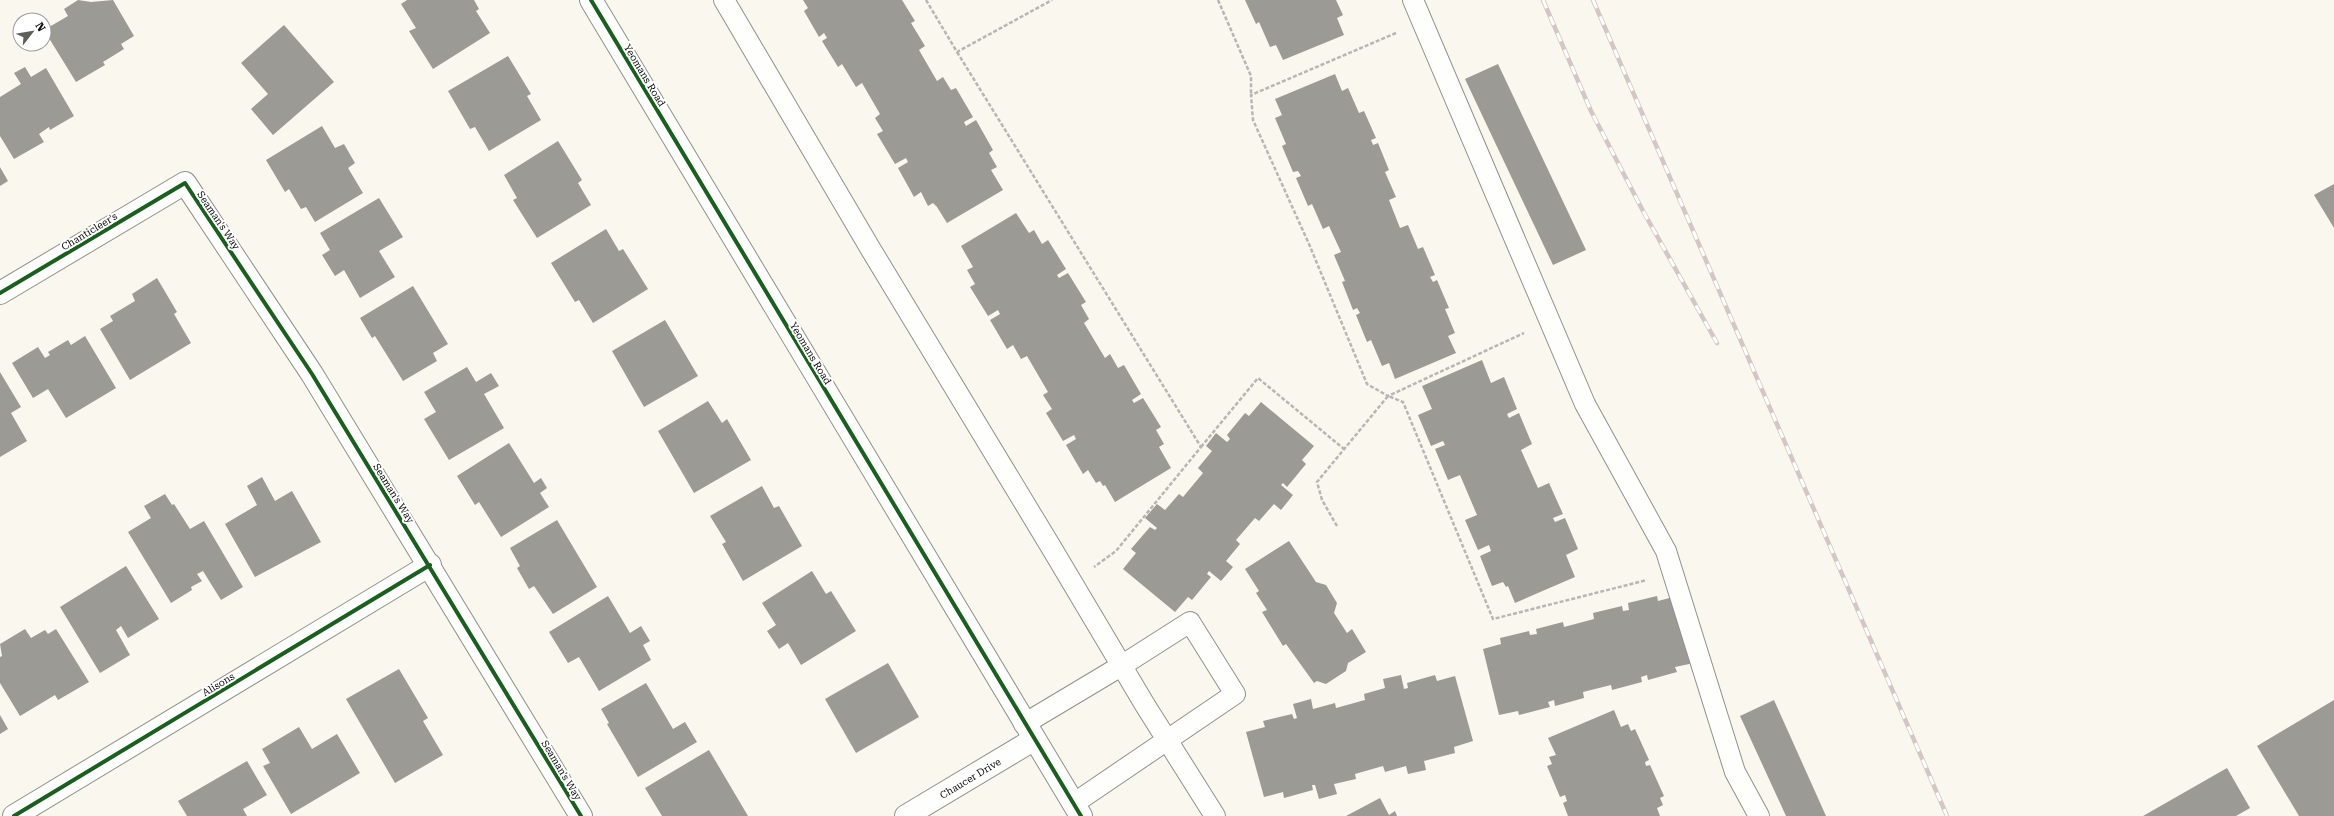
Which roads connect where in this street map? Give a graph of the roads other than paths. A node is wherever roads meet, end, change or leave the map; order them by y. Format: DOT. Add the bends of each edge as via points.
graph roads {
  1 [pos="591,0"];
  2 [pos="724,0"];
  3 [pos="1413,0"];
  4 [pos="185,183"];
  5 [pos="0,293"];
  6 [pos="430,565"];
  7 [pos="1121,666"];
  8 [pos="1029,732"];
  9 [pos="1167,740"];
  10 [pos="1077,810"];
  11 [pos="14,816"];
  12 [pos="581,816"];
  13 [pos="906,816"];
  14 [pos="1215,816"];
  15 [pos="1759,816"];
  1 -- 8 [label="street, Yeomans Road"];
  2 -- 7 [label="lane"];
  3 -- 15 [label="lane" via="1585,404 1666,551 1735,772"];
  4 -- 5 [label="street, Chanticleer's"];
  4 -- 6 [label="street, Seaman's Way" via="312,374"];
  6 -- 11 [label="street, Alisons"];
  6 -- 12 [label="street, Seaman's Way"];
  7 -- 8 [label="lane"];
  7 -- 9 [label="lane"];
  7 -- 9 [label="lane" via="1190,622 1235,694"];
  8 -- 10 [label="street, Yeomans Road"];
  8 -- 13 [label="street, Chaucer Drive"];
  9 -- 10 [label="lane"];
  9 -- 14 [label="lane"];
}
